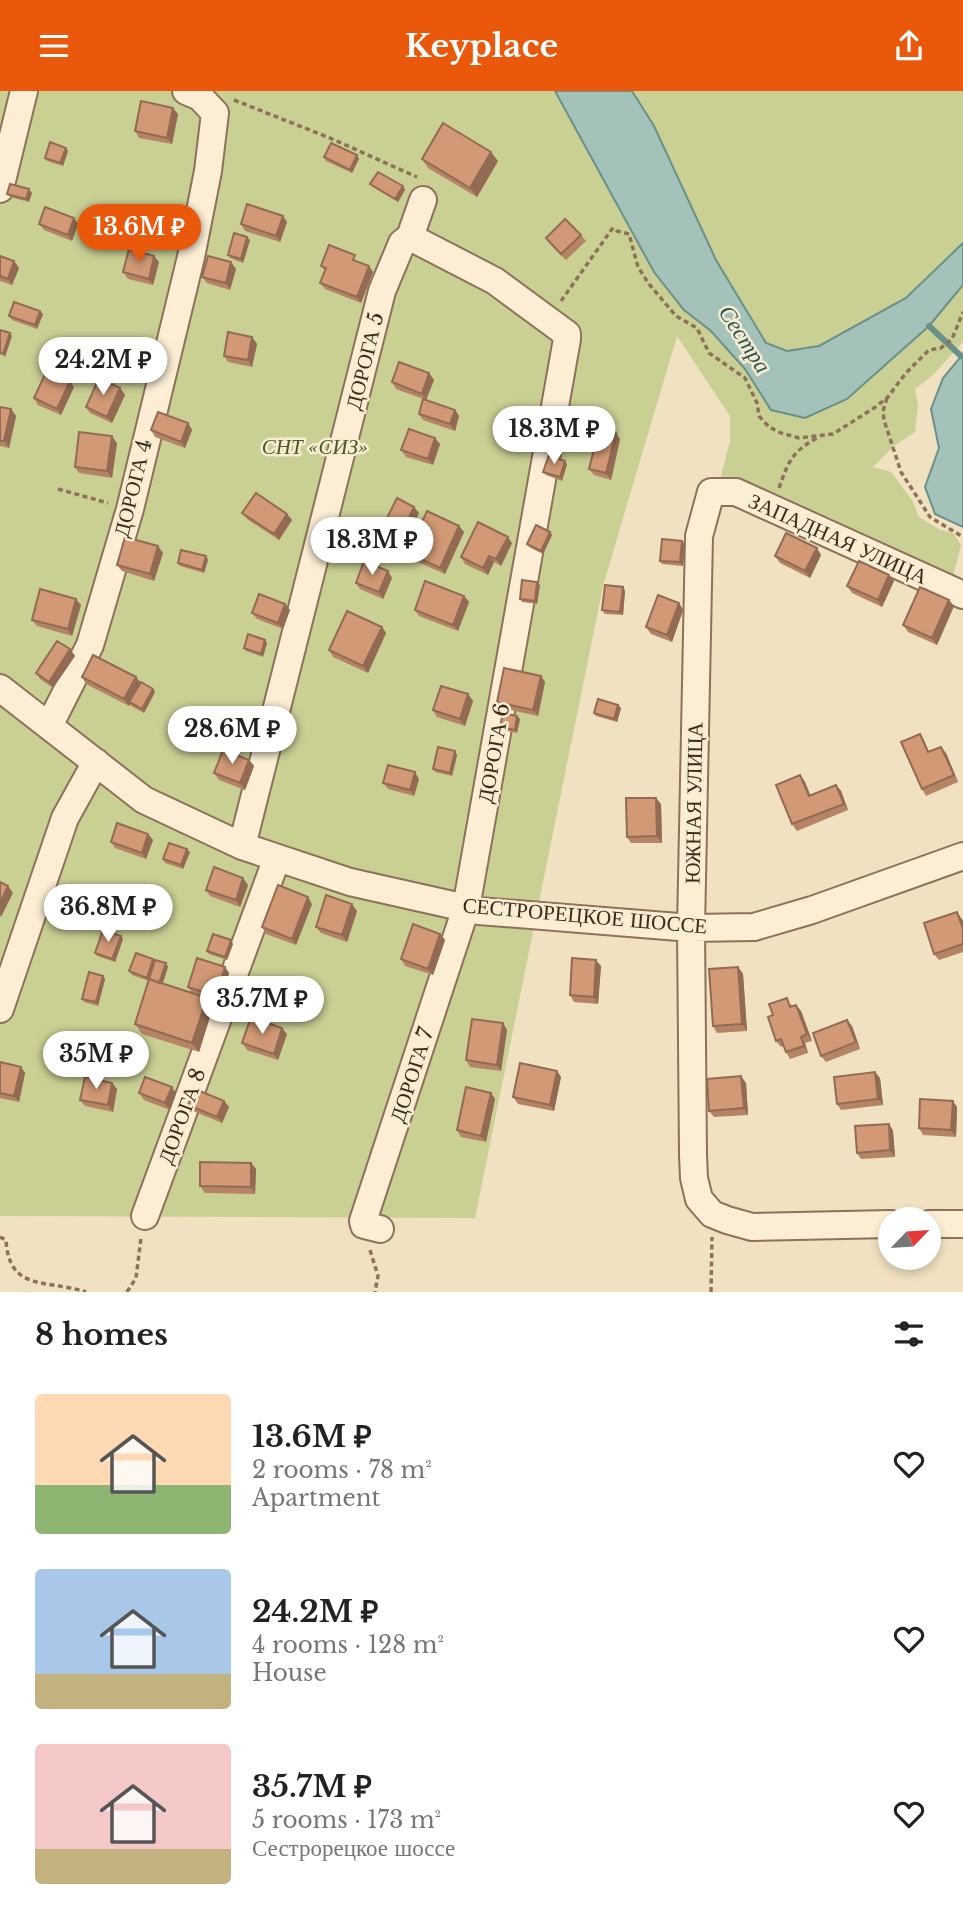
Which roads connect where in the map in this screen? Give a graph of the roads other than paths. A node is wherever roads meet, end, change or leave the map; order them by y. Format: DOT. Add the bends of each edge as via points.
graph roads {
  1 [pos="24,91"];
  2 [pos="186,91"];
  3 [pos="0,189"];
  4 [pos="426,191"];
  5 [pos="406,240"];
  6 [pos="711,492"];
  7 [pos="963,595"];
  8 [pos="0,688"];
  9 [pos="49,726"];
  10 [pos="96,762"];
  11 [pos="242,846"];
  12 [pos="963,856"];
  13 [pos="277,858"];
  14 [pos="467,908"];
  15 [pos="691,928"];
  16 [pos="0,1009"];
  17 [pos="145,1216"];
  18 [pos="878,1224"];
  19 [pos="942,1224"];
  20 [pos="963,1224"];
  21 [pos="372,1227"];
  1 -- 3 [label="street"];
  2 -- 9 [label="street, ДОРОГА 4" via="200,97 215,113 191,257 130,509 90,645"];
  4 -- 5 [label="street, ДОРОГА 5"];
  5 -- 11 [label="street, ДОРОГА 5" via="382,291"];
  5 -- 14 [label="street, ДОРОГА 6" via="495,281 566,334"];
  6 -- 7 [label="street, ЗАПАДНАЯ УЛИЦА" via="736,492"];
  6 -- 15 [label="street, ЮЖНАЯ УЛИЦА" via="699,535"];
  8 -- 9 [label="street, СЕСТРОРЕЦКОЕ ШОССЕ"];
  9 -- 10 [label="street, СЕСТРОРЕЦКОЕ ШОССЕ"];
  10 -- 11 [label="street, СЕСТРОРЕЦКОЕ ШОССЕ" via="144,800"];
  10 -- 16 [label="street" via="65,818"];
  11 -- 13 [label="street, СЕСТРОРЕЦКОЕ ШОССЕ"];
  12 -- 15 [label="street, СЕСТРОРЕЦКОЕ ШОССЕ" via="754,927"];
  13 -- 14 [label="street, СЕСТРОРЕЦКОЕ ШОССЕ" via="351,882"];
  13 -- 17 [label="street, ДОРОГА 8"];
  14 -- 15 [label="street, СЕСТРОРЕЦКОЕ ШОССЕ"];
  14 -- 21 [label="street, ДОРОГА 7" via="365,1216"];
  15 -- 18 [label="street, ЮЖНАЯ УЛИЦА" via="694,1178 705,1206 752,1227"];
  19 -- 20 [label="street"];
}
